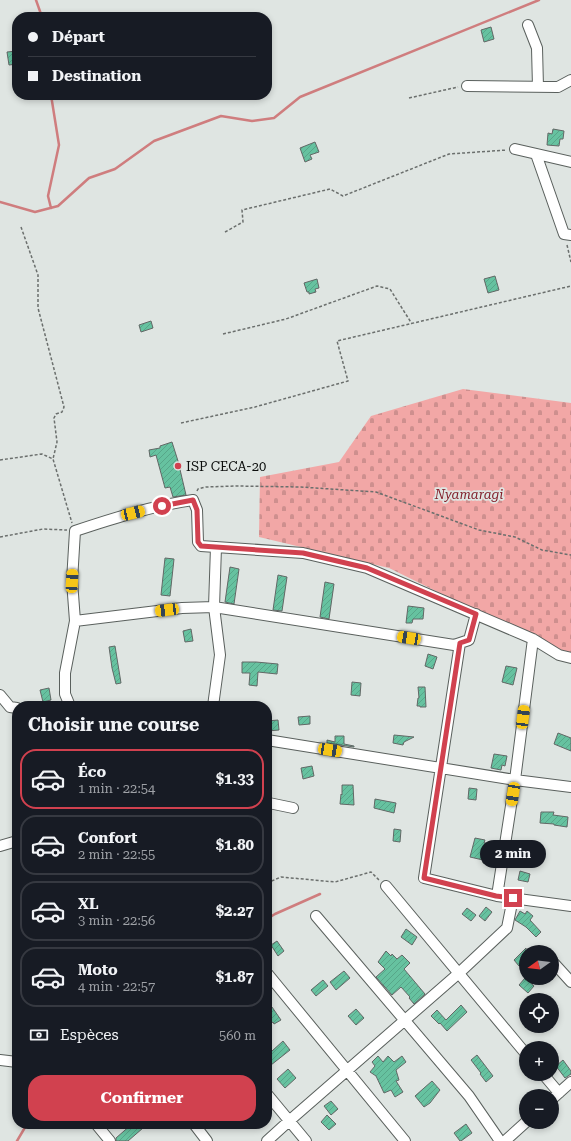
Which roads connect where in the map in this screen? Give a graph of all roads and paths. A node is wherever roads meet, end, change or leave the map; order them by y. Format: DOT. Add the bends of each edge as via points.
graph roads {
  1 [pos="528,24"];
  2 [pos="571,80"];
  3 [pos="467,86"];
  4 [pos="538,87"];
  5 [pos="409,98"];
  6 [pos="515,149"];
  7 [pos="536,154"];
  8 [pos="571,162"];
  9 [pos="21,228"];
  10 [pos="225,232"];
  11 [pos="568,234"];
  12 [pos="571,262"];
  13 [pos="571,286"];
  14 [pos="412,324"];
  15 [pos="223,334"];
  16 [pos="181,423"];
  17 [pos="53,459"];
  18 [pos="0,460"];
  19 [pos="193,500"];
  20 [pos="74,531"];
  21 [pos="0,537"];
  22 [pos="216,547"];
  23 [pos="571,555"];
  24 [pos="214,607"];
  25 [pos="476,614"];
  26 [pos="75,621"];
  27 [pos="533,639"];
  28 [pos="460,643"];
  29 [pos="571,658"];
  30 [pos="0,695"];
  31 [pos="68,701"];
  32 [pos="215,701"];
  33 [pos="12,707"];
  34 [pos="272,741"];
  35 [pos="441,768"];
  36 [pos="515,780"];
  37 [pos="571,787"];
  38 [pos="272,804"];
  39 [pos="293,808"];
  40 [pos="12,842"];
  41 [pos="0,846"];
  42 [pos="272,881"];
  43 [pos="386,886"];
  44 [pos="496,896"];
  45 [pos="513,898"];
  46 [pos="571,906"];
  47 [pos="316,916"];
  48 [pos="559,969"];
  49 [pos="459,973"];
  50 [pos="272,979"];
  51 [pos="571,982"];
  52 [pos="405,1021"];
  53 [pos="519,1046"];
  54 [pos="0,1060"];
  55 [pos="12,1061"];
  56 [pos="347,1070"];
  57 [pos="571,1082"];
  58 [pos="559,1092"];
  59 [pos="272,1100"];
  60 [pos="289,1121"];
  61 [pos="519,1128"];
  62 [pos="100,1129"];
  63 [pos="198,1129"];
  64 [pos="110,1141"];
  65 [pos="207,1141"];
  66 [pos="267,1141"];
  67 [pos="306,1141"];
  68 [pos="405,1141"];
  69 [pos="500,1141"];
  70 [pos="504,1141"];
  1 -- 4 [label="street" via="537,48"];
  2 -- 4 [label="street" via="558,87"];
  3 -- 4 [label="street"];
  3 -- 5 [label="path"];
  6 -- 7 [label="street"];
  6 -- 10 [label="path" via="449,154 342,196 330,189 242,210 243,222"];
  7 -- 8 [label="street"];
  7 -- 11 [label="street"];
  9 -- 17 [label="path" via="38,275 38,308 64,407 54,418 57,442"];
  11 -- 12 [label="path"];
  13 -- 14 [label="path"];
  14 -- 15 [label="path" via="390,289 377,286 286,319"];
  14 -- 16 [label="path" via="337,341 348,380 256,407"];
  17 -- 18 [label="path" via="42,454"];
  17 -- 20 [label="path"];
  19 -- 20 [label="street" via="118,516"];
  19 -- 22 [label="street" via="197,510 198,542 201,546"];
  19 -- 23 [label="path" via="198,489 206,487 301,487 376,492 479,530 515,537 542,550"];
  20 -- 21 [label="path" via="43,529"];
  20 -- 26 [label="street" via="72,581"];
  22 -- 24 [label="street"];
  22 -- 25 [label="street" via="303,553 367,568"];
  24 -- 26 [label="street" via="182,608"];
  24 -- 28 [label="street" via="454,645"];
  24 -- 32 [label="street" via="220,655"];
  25 -- 27 [label="street"];
  25 -- 28 [label="street" via="469,640"];
  26 -- 31 [label="street" via="65,673 65,694"];
  27 -- 29 [label="street" via="559,655"];
  27 -- 36 [label="street"];
  28 -- 35 [label="street"];
  30 -- 33 [label="street"];
  34 -- 35 [label="street"];
  35 -- 36 [label="street"];
  35 -- 44 [label="street" via="424,878"];
  36 -- 37 [label="street"];
  36 -- 44 [label="street"];
  38 -- 39 [label="street"];
  40 -- 41 [label="street"];
  42 -- 43 [label="path" via="281,877 335,882 371,872"];
  43 -- 49 [label="street"];
  44 -- 45 [label="street"];
  45 -- 46 [label="street"];
  45 -- 49 [label="street" via="507,928"];
  47 -- 52 [label="street"];
  48 -- 51 [label="street"];
  49 -- 52 [label="street"];
  49 -- 53 [label="street"];
  50 -- 56 [label="street"];
  52 -- 56 [label="street"];
  52 -- 69 [label="street" via="469,1096"];
  54 -- 55 [label="street"];
  56 -- 60 [label="street"];
  56 -- 68 [label="street"];
  57 -- 58 [label="street"];
  59 -- 60 [label="street"];
  60 -- 66 [label="street"];
  60 -- 67 [label="street"];
  61 -- 70 [label="street"];
  62 -- 64 [label="street"];
  63 -- 65 [label="street"];
}
